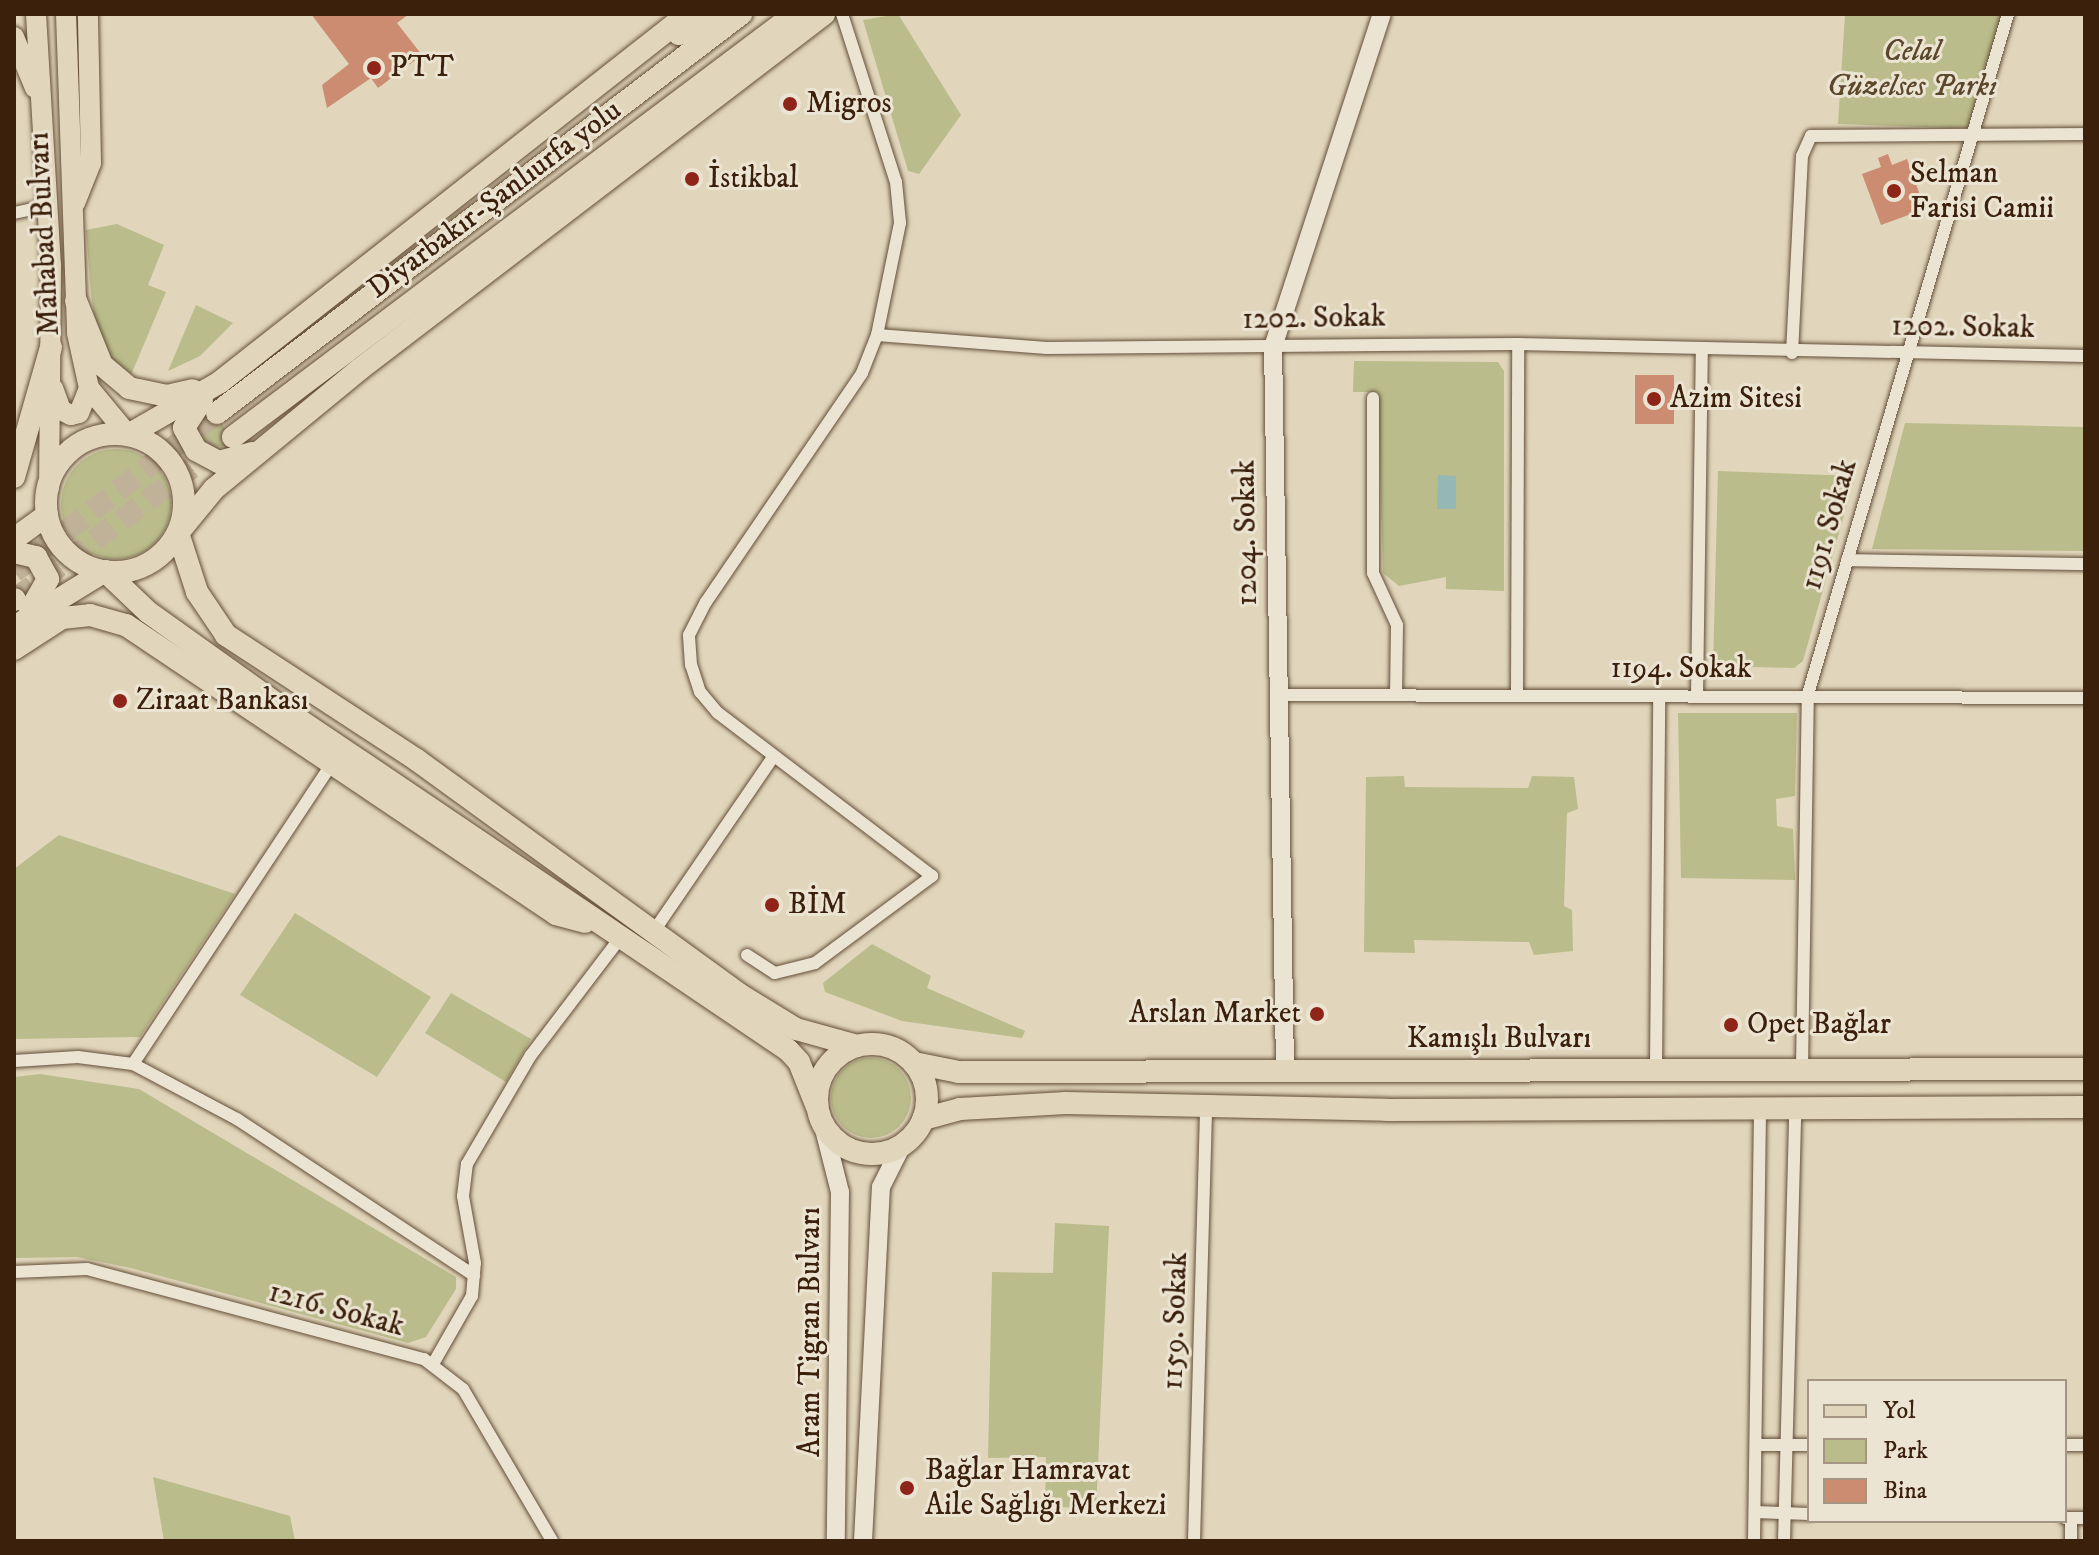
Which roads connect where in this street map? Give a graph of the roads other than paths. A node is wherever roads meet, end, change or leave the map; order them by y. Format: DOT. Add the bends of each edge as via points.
graph roads {
  1 [pos="36,14"];
  2 [pos="66,14"];
  3 [pos="88,14"];
  4 [pos="688,14"];
  5 [pos="712,14"];
  6 [pos="741,14"];
  7 [pos="795,14"];
  8 [pos="802,14"];
  9 [pos="824,14"];
  10 [pos="842,14"];
  11 [pos="1382,14"];
  12 [pos="2008,14"];
  13 [pos="14,37"];
  14 [pos="622,70"];
  15 [pos="42,105"];
  16 [pos="695,111"];
  17 [pos="2085,134"];
  18 [pos="1977,136"];
  19 [pos="48,206"];
  20 [pos="72,210"];
  21 [pos="14,213"];
  22 [pos="76,301"];
  23 [pos="877,335"];
  24 [pos="1518,344"];
  25 [pos="51,347"];
  26 [pos="1273,347"];
  27 [pos="1702,352"];
  28 [pos="1792,353"];
  29 [pos="1907,353"];
  30 [pos="2085,356"];
  31 [pos="220,382"];
  32 [pos="51,384"];
  33 [pos="89,388"];
  34 [pos="1373,398"];
  35 [pos="217,413"];
  36 [pos="128,435"];
  37 [pos="233,437"];
  38 [pos="258,452"];
  39 [pos="14,477"];
  40 [pos="49,488"];
  41 [pos="47,515"];
  42 [pos="178,533"];
  43 [pos="14,539"];
  44 [pos="14,552"];
  45 [pos="1847,560"];
  46 [pos="2085,564"];
  47 [pos="105,571"];
  48 [pos="15,626"];
  49 [pos="14,649"];
  50 [pos="1517,693"];
  51 [pos="1396,694"];
  52 [pos="1808,694"];
  53 [pos="1277,695"];
  54 [pos="1659,696"];
  55 [pos="1697,697"];
  56 [pos="2085,698"];
  57 [pos="773,757"];
  58 [pos="331,765"];
  59 [pos="654,931"];
  60 [pos="612,932"];
  61 [pos="747,955"];
  62 [pos="857,1046"];
  63 [pos="14,1061"];
  64 [pos="914,1063"];
  65 [pos="133,1064"];
  66 [pos="2081,1064"];
  67 [pos="1802,1067"];
  68 [pos="1285,1068"];
  69 [pos="1656,1068"];
  70 [pos="1206,1103"];
  71 [pos="1760,1106"];
  72 [pos="2085,1107"];
  73 [pos="1795,1108"];
  74 [pos="820,1116"];
  75 [pos="923,1119"];
  76 [pos="902,1145"];
  77 [pos="14,1272"];
  78 [pos="474,1275"];
  79 [pos="433,1364"];
  80 [pos="1756,1445"];
  81 [pos="1787,1445"];
  82 [pos="1807,1445"];
  83 [pos="1755,1512"];
  84 [pos="1785,1514"];
  85 [pos="1807,1514"];
  86 [pos="2068,1518"];
  87 [pos="2085,1518"];
  88 [pos="552,1541"];
  89 [pos="836,1541"];
  90 [pos="863,1541"];
  91 [pos="1194,1541"];
  92 [pos="1754,1541"];
  93 [pos="1784,1541"];
  94 [pos="2071,1541"];
  1 -- 15 [label="main road, Mahabad Bulvarı"];
  2 -- 20 [label="main road, Mahabad Bulvarı"];
  3 -- 20 [label="main road" via="91,163"];
  4 -- 14 [label="highway"];
  5 -- 14 [label="highway"];
  6 -- 35 [label="highway, Diyarbakır-Şanlıurfa yolu"];
  7 -- 37 [label="highway, Diyarbakır-Şanlıurfa yolu"];
  8 -- 16 [label="highway"];
  9 -- 16 [label="highway"];
  10 -- 23 [label="street" via="896,182 900,223"];
  11 -- 26 [label="street, 1204. Sokak"];
  12 -- 18 [label="street, 1191. Sokak"];
  13 -- 15 [label="main road"];
  14 -- 31 [label="highway"];
  15 -- 19 [label="main road, Mahabad Bulvarı"];
  16 -- 38 [label="highway"];
  17 -- 18 [label="street"];
  18 -- 28 [label="street" via="1818,132 1805,143"];
  18 -- 29 [label="street, 1191. Sokak"];
  19 -- 21 [label="street"];
  19 -- 25 [label="main road, Mahabad Bulvarı"];
  20 -- 22 [label="main road, Mahabad Bulvarı"];
  22 -- 31 [label="highway" via="102,365 129,388 167,396"];
  22 -- 33 [label="main road, Mahabad Bulvarı"];
  23 -- 26 [label="street, 1202. Sokak" via="1047,348"];
  23 -- 57 [label="street" via="862,373 689,635 700,692"];
  24 -- 26 [label="street, 1202. Sokak"];
  24 -- 27 [label="street, 1202. Sokak"];
  24 -- 50 [label="street"];
  25 -- 32 [label="main road, Mahabad Bulvarı"];
  25 -- 39 [label="highway"];
  26 -- 53 [label="street, 1204. Sokak"];
  27 -- 28 [label="street, 1202. Sokak"];
  27 -- 55 [label="street"];
  28 -- 29 [label="street, 1202. Sokak"];
  29 -- 30 [label="street, 1202. Sokak"];
  29 -- 45 [label="street, 1191. Sokak"];
  31 -- 36 [label="highway"];
  31 -- 38 [label="highway" via="189,412 184,428 189,440 219,462"];
  32 -- 33 [label="main road" via="61,410 71,415 79,413"];
  32 -- 40 [label="main road, Mahabad Bulvarı"];
  33 -- 36 [label="main road"];
  34 -- 51 [label="street" via="1373,573 1397,625"];
  36 -- 40 [label="highway" via="85,441 67,454"];
  36 -- 42 [label="highway" via="165,455 177,472 184,492"];
  38 -- 42 [label="highway" via="214,489"];
  40 -- 41 [label="highway"];
  41 -- 43 [label="highway"];
  41 -- 47 [label="highway" via="61,546"];
  42 -- 47 [label="highway" via="147,564"];
  42 -- 59 [label="highway" via="197,592 226,635 417,760"];
  44 -- 48 [label="highway" via="36,557 48,579 41,599"];
  45 -- 46 [label="street"];
  45 -- 52 [label="street, 1191. Sokak"];
  47 -- 48 [label="highway"];
  47 -- 60 [label="highway" via="148,612 258,691"];
  49 -- 58 [label="highway" via="62,618 90,615 126,625"];
  50 -- 51 [label="street, 1194. Sokak"];
  50 -- 54 [label="street, 1194. Sokak"];
  51 -- 53 [label="street, 1194. Sokak"];
  52 -- 55 [label="street, 1194. Sokak"];
  52 -- 56 [label="street, 1194. Sokak"];
  52 -- 67 [label="street, 1191. Sokak"];
  53 -- 68 [label="street, 1204. Sokak"];
  54 -- 55 [label="street, 1194. Sokak"];
  54 -- 69 [label="street"];
  57 -- 59 [label="street"];
  57 -- 61 [label="street" via="932,876 815,963 775,973"];
  58 -- 60 [label="highway" via="556,914"];
  58 -- 65 [label="street"];
  59 -- 62 [label="highway" via="796,1029"];
  60 -- 74 [label="highway" via="788,1050 799,1062"];
  60 -- 78 [label="street" via="467,1164 463,1196"];
  62 -- 64 [label="highway" via="888,1046"];
  62 -- 74 [label="highway" via="831,1063"];
  63 -- 65 [label="street" via="78,1057"];
  64 -- 68 [label="highway, Kamışlı Bulvarı" via="959,1072"];
  64 -- 75 [label="highway" via="926,1090"];
  65 -- 78 [label="street" via="237,1119"];
  66 -- 67 [label="highway, Kamışlı Bulvarı"];
  67 -- 69 [label="highway, Kamışlı Bulvarı"];
  68 -- 69 [label="highway, Kamışlı Bulvarı"];
  70 -- 71 [label="highway" via="1387,1110"];
  70 -- 75 [label="highway" via="960,1109"];
  70 -- 91 [label="street, 1159. Sokak"];
  71 -- 73 [label="highway"];
  71 -- 80 [label="street"];
  72 -- 73 [label="highway"];
  73 -- 81 [label="street"];
  74 -- 76 [label="highway" via="834,1139 858,1152 885,1153"];
  74 -- 89 [label="street, Aram Tigran Bulvarı" via="840,1192"];
  75 -- 76 [label="highway"];
  76 -- 90 [label="street" via="881,1187"];
  77 -- 79 [label="street, 1216. Sokak" via="87,1269"];
  78 -- 79 [label="street" via="472,1296"];
  79 -- 88 [label="street, 1216. Sokak" via="463,1389"];
  80 -- 81 [label="street"];
  80 -- 83 [label="street"];
  81 -- 82 [label="street"];
  81 -- 84 [label="street"];
  83 -- 84 [label="street"];
  83 -- 92 [label="street"];
  84 -- 85 [label="street"];
  84 -- 93 [label="street"];
  86 -- 87 [label="street"];
  86 -- 94 [label="street"];
}
